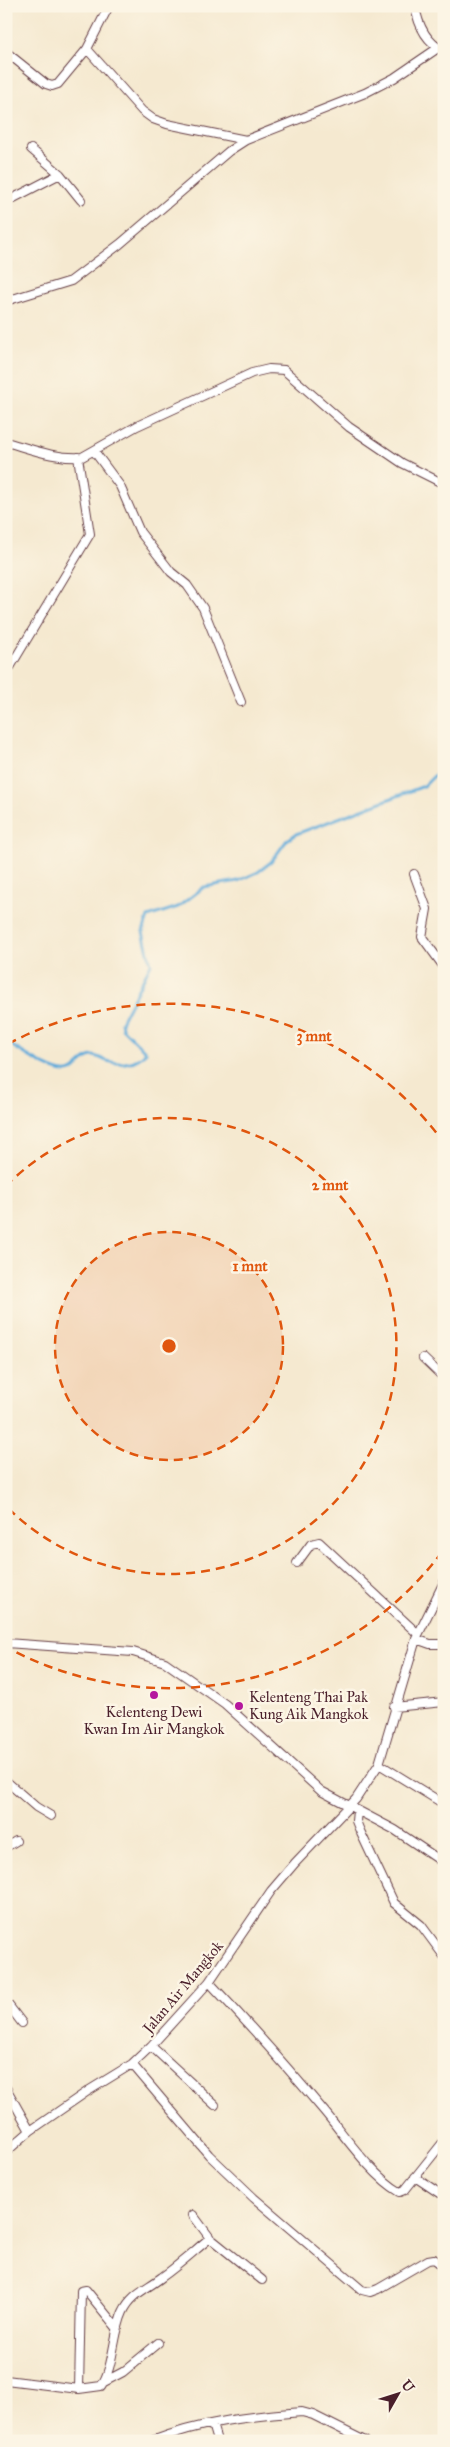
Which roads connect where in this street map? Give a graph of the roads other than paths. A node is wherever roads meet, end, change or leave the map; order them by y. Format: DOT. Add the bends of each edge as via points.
graph roads {
  1 [pos="109,6"];
  2 [pos="414,6"];
  3 [pos="87,49"];
  4 [pos="441,49"];
  5 [pos="6,52"];
  6 [pos="246,140"];
  7 [pos="30,149"];
  8 [pos="60,174"];
  9 [pos="81,200"];
  10 [pos="6,202"];
  11 [pos="6,301"];
  12 [pos="6,442"];
  13 [pos="94,451"];
  14 [pos="78,457"];
  15 [pos="444,484"];
  16 [pos="6,674"];
  17 [pos="240,702"];
  18 [pos="414,874"];
  19 [pos="444,967"];
  20 [pos="423,1358"];
  21 [pos="444,1378"];
  22 [pos="298,1563"];
  23 [pos="444,1582"];
  24 [pos="417,1636"];
  25 [pos="6,1643"];
  26 [pos="444,1644"];
  27 [pos="444,1702"];
  28 [pos="394,1708"];
  29 [pos="379,1764"];
  30 [pos="6,1781"];
  31 [pos="444,1804"];
  32 [pos="349,1807"];
  33 [pos="358,1811"];
  34 [pos="51,1816"];
  35 [pos="16,1841"];
  36 [pos="6,1847"];
  37 [pos="444,1863"];
  38 [pos="444,1956"];
  39 [pos="209,1982"];
  40 [pos="6,2002"];
  41 [pos="22,2023"];
  42 [pos="151,2046"];
  43 [pos="132,2064"];
  44 [pos="6,2088"];
  45 [pos="215,2105"];
  46 [pos="30,2131"];
  47 [pos="444,2142"];
  48 [pos="6,2152"];
  49 [pos="416,2176"];
  50 [pos="444,2193"];
  51 [pos="192,2215"];
  52 [pos="210,2238"];
  53 [pos="444,2273"];
  54 [pos="262,2280"];
  55 [pos="117,2328"];
  56 [pos="158,2343"];
  57 [pos="6,2380"];
  58 [pos="104,2382"];
  59 [pos="79,2388"];
  60 [pos="212,2424"];
  61 [pos="152,2441"];
  62 [pos="217,2441"];
  63 [pos="365,2441"];
  1 -- 3 [label="street"];
  2 -- 4 [label="street" via="421,29"];
  3 -- 5 [label="street" via="58,84 52,86"];
  3 -- 6 [label="street" via="142,111 153,119"];
  4 -- 6 [label="street" via="365,93"];
  6 -- 11 [label="street" via="71,281"];
  7 -- 8 [label="street"];
  8 -- 9 [label="street"];
  8 -- 10 [label="street"];
  12 -- 14 [label="street" via="50,454"];
  13 -- 14 [label="street"];
  13 -- 15 [label="street" via="146,422 252,373 284,370 349,427 402,463"];
  13 -- 17 [label="street" via="120,486 140,532 203,608"];
  14 -- 16 [label="street" via="90,534"];
  18 -- 19 [label="street" via="427,909 422,937"];
  20 -- 21 [label="street"];
  22 -- 24 [label="street" via="312,1544 318,1542"];
  23 -- 24 [label="street, Jalan Air Mangkok"];
  24 -- 26 [label="street" via="430,1644"];
  24 -- 28 [label="street, Jalan Air Mangkok"];
  25 -- 32 [label="street" via="133,1652 165,1662 225,1704 321,1791"];
  27 -- 28 [label="street"];
  28 -- 29 [label="street, Jalan Air Mangkok"];
  29 -- 31 [label="street"];
  29 -- 32 [label="street, Jalan Air Mangkok"];
  30 -- 34 [label="street"];
  32 -- 33 [label="street"];
  32 -- 39 [label="street, Jalan Air Mangkok" via="295,1862"];
  33 -- 37 [label="street"];
  33 -- 38 [label="street" via="356,1821 394,1903 421,1925"];
  35 -- 36 [label="street"];
  39 -- 42 [label="street, Jalan Air Mangkok"];
  39 -- 49 [label="street" via="395,2190 405,2190"];
  40 -- 41 [label="street"];
  42 -- 43 [label="street, Jalan Air Mangkok"];
  42 -- 45 [label="street"];
  43 -- 46 [label="street, Jalan Air Mangkok"];
  43 -- 53 [label="street" via="209,2155 362,2290 378,2289 428,2260 440,2262"];
  44 -- 46 [label="street"];
  46 -- 48 [label="street, Jalan Air Mangkok"];
  47 -- 49 [label="street"];
  49 -- 50 [label="street" via="439,2193"];
  51 -- 52 [label="street"];
  52 -- 54 [label="street"];
  52 -- 55 [label="street" via="160,2279 134,2295"];
  55 -- 58 [label="street"];
  55 -- 59 [label="street" via="86,2290 81,2291"];
  56 -- 58 [label="street" via="123,2372"];
  57 -- 59 [label="street"];
  58 -- 59 [label="street" via="97,2387"];
  60 -- 61 [label="street"];
  60 -- 62 [label="street"];
  60 -- 63 [label="street" via="302,2412"];
}
